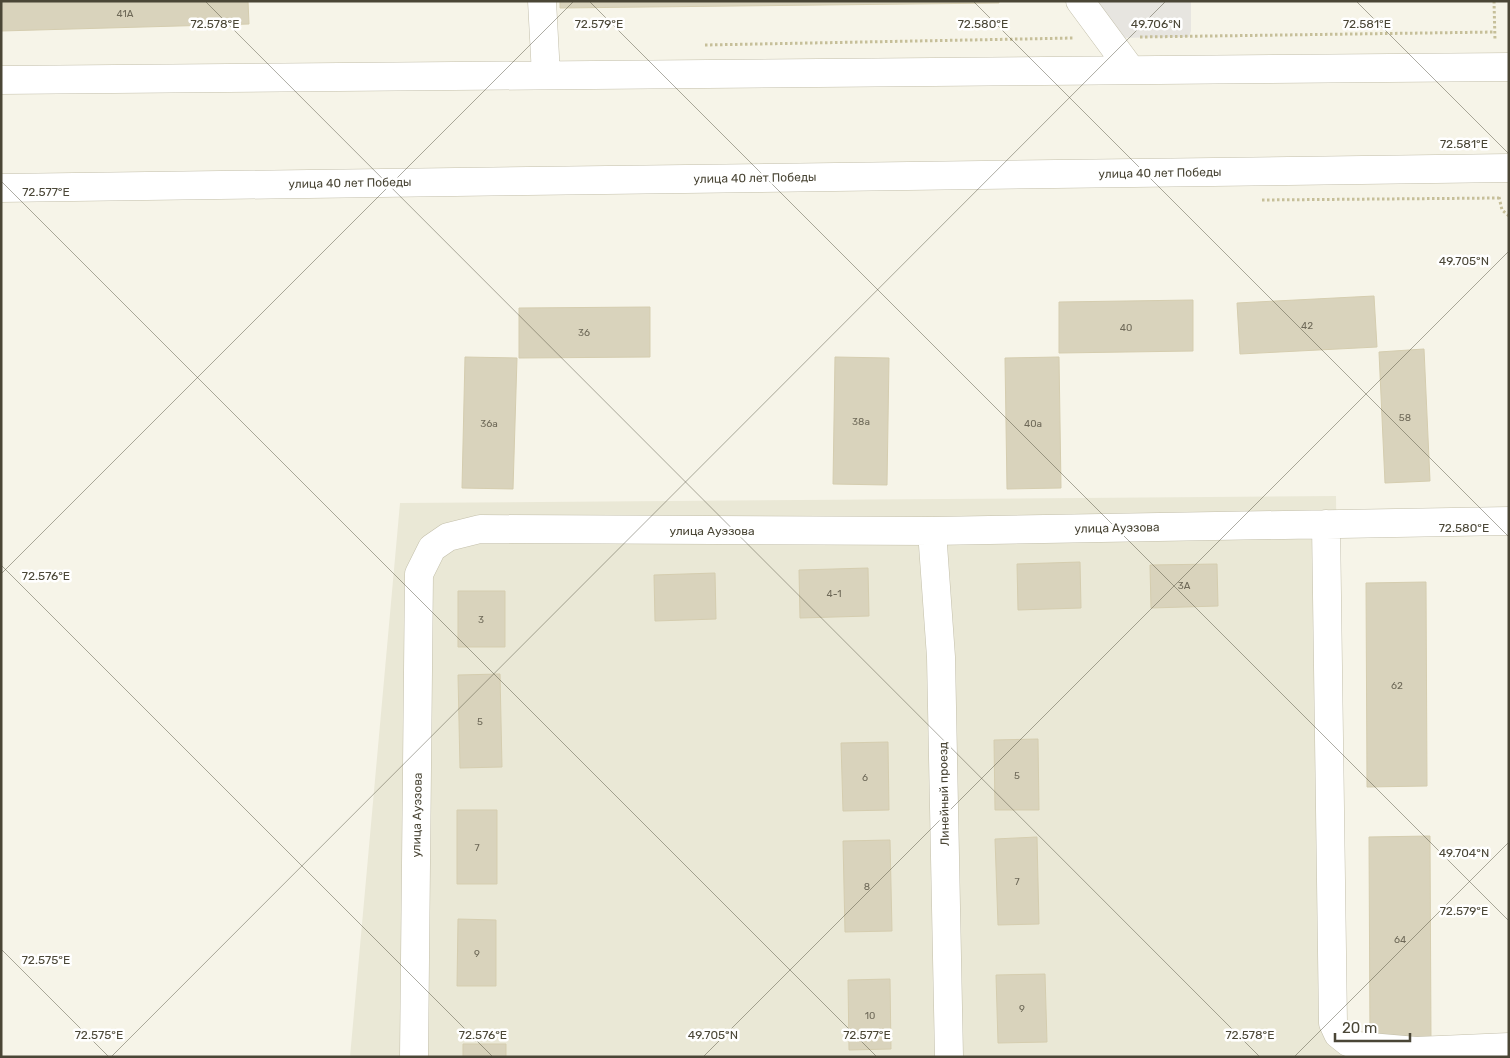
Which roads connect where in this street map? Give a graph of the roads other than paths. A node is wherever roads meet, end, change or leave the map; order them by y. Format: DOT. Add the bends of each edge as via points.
graph roads {
  1 [pos="542,1"];
  2 [pos="1080,1"];
  3 [pos="1502,67"];
  4 [pos="1131,70"];
  5 [pos="546,75"];
  6 [pos="1,80"];
  7 [pos="1509,168"];
  8 [pos="1,188"];
  9 [pos="1509,521"];
  10 [pos="1326,524"];
  11 [pos="932,531"];
  12 [pos="1509,1047"];
  13 [pos="414,1057"];
  14 [pos="949,1057"];
  1 -- 5 [label="street"];
  2 -- 4 [label="street"];
  3 -- 4 [label="street"];
  4 -- 5 [label="street"];
  5 -- 6 [label="street"];
  7 -- 8 [label="street, улица 40 лет Победы"];
  9 -- 10 [label="street, улица Ауэзова"];
  10 -- 11 [label="street, улица Ауэзова"];
  10 -- 12 [label="street" via="1333,1023 1338,1034 1358,1046 1416,1051"];
  11 -- 13 [label="street, улица Ауэзова" via="480,529 448,537 432,548 419,574"];
  11 -- 14 [label="street, Линейный проезд" via="941,657"];
}
